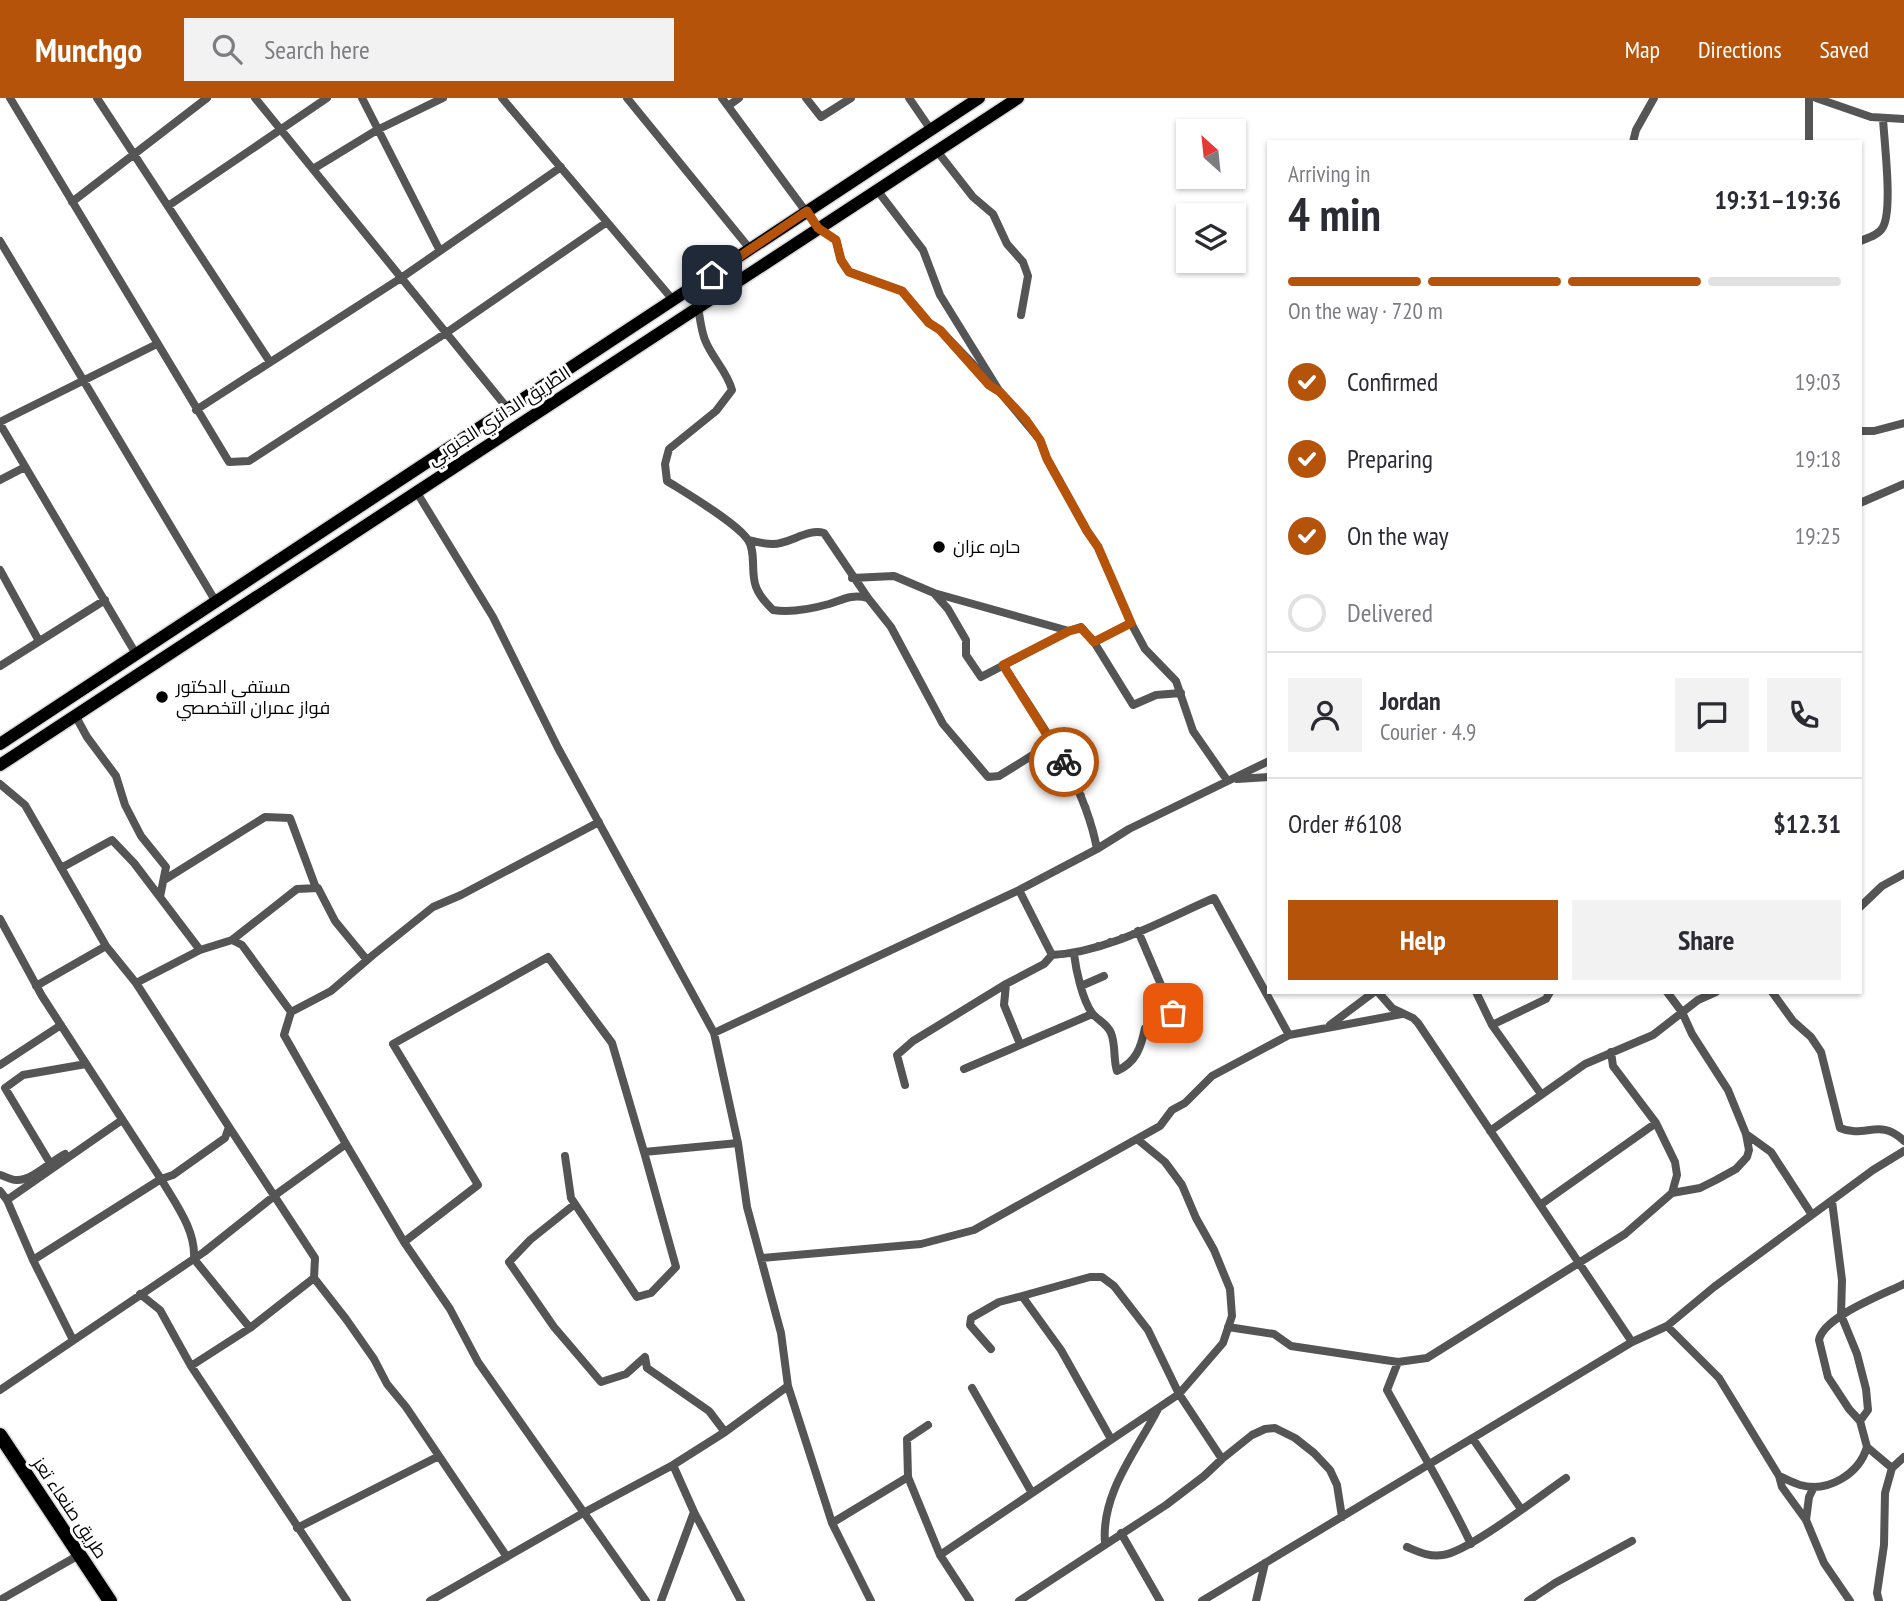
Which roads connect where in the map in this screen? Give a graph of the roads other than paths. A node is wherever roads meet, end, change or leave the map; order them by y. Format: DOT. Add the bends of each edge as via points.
graph roads {
  1 [pos="10,98"];
  2 [pos="97,98"];
  3 [pos="207,98"];
  4 [pos="256,98"];
  5 [pos="327,98"];
  6 [pos="362,98"];
  7 [pos="443,98"];
  8 [pos="502,98"];
  9 [pos="627,98"];
  10 [pos="722,98"];
  11 [pos="739,98"];
  12 [pos="806,98"];
  13 [pos="851,98"];
  14 [pos="909,98"];
  15 [pos="979,98"];
  16 [pos="1018,98"];
  17 [pos="1654,98"];
  18 [pos="1809,98"];
  19 [pos="1816,98"];
  20 [pos="728,106"];
  21 [pos="1883,117"];
  22 [pos="1904,119"];
  23 [pos="280,128"];
  24 [pos="377,130"];
  25 [pos="931,130"];
  26 [pos="1634,140"];
  27 [pos="1810,140"];
  28 [pos="937,151"];
  29 [pos="134,154"];
  30 [pos="561,167"];
  31 [pos="313,169"];
  32 [pos="877,190"];
  33 [pos="72,202"];
  34 [pos="168,206"];
  35 [pos="807,211"];
  36 [pos="607,222"];
  37 [pos="818,228"];
  38 [pos="1862,240"];
  39 [pos="0,241"];
  40 [pos="750,249"];
  41 [pos="440,251"];
  42 [pos="401,278"];
  43 [pos="673,300"];
  44 [pos="698,307"];
  45 [pos="1021,315"];
  46 [pos="446,334"];
  47 [pos="157,344"];
  48 [pos="270,362"];
  49 [pos="83,380"];
  50 [pos="1000,392"];
  51 [pos="508,409"];
  52 [pos="196,410"];
  53 [pos="0,423"];
  54 [pos="1904,423"];
  55 [pos="1862,431"];
  56 [pos="25,467"];
  57 [pos="0,480"];
  58 [pos="1904,484"];
  59 [pos="416,491"];
  60 [pos="1862,502"];
  61 [pos="749,540"];
  62 [pos="0,570"];
  63 [pos="852,578"];
  64 [pos="934,593"];
  65 [pos="868,598"];
  66 [pos="105,600"];
  67 [pos="216,602"];
  68 [pos="1131,623"];
  69 [pos="1069,631"];
  70 [pos="39,641"];
  71 [pos="1094,642"];
  72 [pos="136,654"];
  73 [pos="1003,665"];
  74 [pos="0,666"];
  75 [pos="1181,693"];
  76 [pos="75,715"];
  77 [pos="1052,743"];
  78 [pos="0,744"];
  79 [pos="1267,762"];
  80 [pos="0,765"];
  81 [pos="1267,777"];
  82 [pos="1227,780"];
  83 [pos="0,784"];
  84 [pos="599,822"];
  85 [pos="1097,849"];
  86 [pos="61,867"];
  87 [pos="1904,874"];
  88 [pos="163,880"];
  89 [pos="316,888"];
  90 [pos="1019,890"];
  91 [pos="160,897"];
  92 [pos="1862,905"];
  93 [pos="0,919"];
  94 [pos="1138,932"];
  95 [pos="232,940"];
  96 [pos="106,946"];
  97 [pos="200,950"];
  98 [pos="1074,954"];
  99 [pos="1052,955"];
  100 [pos="367,960"];
  101 [pos="1104,976"];
  102 [pos="136,983"];
  103 [pos="1006,984"];
  104 [pos="36,986"];
  105 [pos="1082,986"];
  106 [pos="1373,994"];
  107 [pos="1378,994"];
  108 [pos="1477,994"];
  109 [pos="1549,994"];
  110 [pos="1669,994"];
  111 [pos="1712,994"];
  112 [pos="1773,994"];
  113 [pos="291,1012"];
  114 [pos="1682,1012"];
  115 [pos="1092,1014"];
  116 [pos="1402,1014"];
  117 [pos="61,1025"];
  118 [pos="1493,1025"];
  119 [pos="1327,1026"];
  120 [pos="713,1033"];
  121 [pos="1289,1035"];
  122 [pos="1020,1044"];
  123 [pos="1611,1052"];
  124 [pos="86,1064"];
  125 [pos="0,1065"];
  126 [pos="964,1069"];
  127 [pos="905,1085"];
  128 [pos="3,1090"];
  129 [pos="1541,1094"];
  130 [pos="122,1120"];
  131 [pos="1656,1123"];
  132 [pos="229,1127"];
  133 [pos="1490,1131"];
  134 [pos="1746,1134"];
  135 [pos="1137,1139"];
  136 [pos="1904,1141"];
  137 [pos="738,1143"];
  138 [pos="346,1144"];
  139 [pos="1904,1151"];
  140 [pos="644,1152"];
  141 [pos="565,1156"];
  142 [pos="51,1165"];
  143 [pos="0,1175"];
  144 [pos="161,1179"];
  145 [pos="0,1191"];
  146 [pos="1672,1194"];
  147 [pos="275,1196"];
  148 [pos="7,1200"];
  149 [pos="1832,1201"];
  150 [pos="575,1204"];
  151 [pos="1540,1205"];
  152 [pos="1812,1215"];
  153 [pos="404,1242"];
  154 [pos="761,1258"];
  155 [pos="194,1259"];
  156 [pos="33,1260"];
  157 [pos="1579,1263"];
  158 [pos="314,1278"];
  159 [pos="1904,1284"];
  160 [pos="141,1294"];
  161 [pos="1022,1296"];
  162 [pos="1841,1315"];
  163 [pos="1667,1326"];
  164 [pos="1228,1327"];
  165 [pos="250,1328"];
  166 [pos="73,1340"];
  167 [pos="1632,1342"];
  168 [pos="991,1349"];
  169 [pos="1398,1362"];
  170 [pos="191,1366"];
  171 [pos="788,1387"];
  172 [pos="972,1388"];
  173 [pos="0,1391"];
  174 [pos="1179,1394"];
  175 [pos="1158,1408"];
  176 [pos="1860,1421"];
  177 [pos="928,1425"];
  178 [pos="725,1432"];
  179 [pos="0,1435"];
  180 [pos="1111,1438"];
  181 [pos="1474,1439"];
  182 [pos="1867,1447"];
  183 [pos="439,1456"];
  184 [pos="1904,1457"];
  185 [pos="1222,1459"];
  186 [pos="673,1465"];
  187 [pos="1429,1466"];
  188 [pos="1892,1468"];
  189 [pos="1779,1476"];
  190 [pos="908,1477"];
  191 [pos="1566,1478"];
  192 [pos="1814,1487"];
  193 [pos="1032,1493"];
  194 [pos="1521,1509"];
  195 [pos="585,1512"];
  196 [pos="694,1512"];
  197 [pos="1342,1517"];
  198 [pos="1806,1520"];
  199 [pos="832,1523"];
  200 [pos="297,1528"];
  201 [pos="1121,1533"];
  202 [pos="1632,1541"];
  203 [pos="1105,1543"];
  204 [pos="1471,1544"];
  205 [pos="1407,1547"];
  206 [pos="79,1555"];
  207 [pos="940,1555"];
  208 [pos="507,1557"];
  209 [pos="1265,1563"];
  210 [pos="0,1600"];
  211 [pos="110,1601"];
  212 [pos="347,1601"];
  213 [pos="430,1601"];
  214 [pos="646,1601"];
  215 [pos="662,1601"];
  216 [pos="741,1601"];
  217 [pos="871,1601"];
  218 [pos="970,1601"];
  219 [pos="1019,1601"];
  220 [pos="1160,1601"];
  221 [pos="1202,1601"];
  222 [pos="1256,1601"];
  223 [pos="1528,1601"];
  224 [pos="1850,1601"];
  225 [pos="1879,1601"];
  1 -- 33 [label="street"];
  2 -- 29 [label="street"];
  3 -- 29 [label="street"];
  4 -- 23 [label="street"];
  5 -- 23 [label="street"];
  6 -- 24 [label="street"];
  7 -- 24 [label="street"];
  8 -- 30 [label="street"];
  9 -- 40 [label="street"];
  10 -- 20 [label="street"];
  11 -- 20 [label="street"];
  12 -- 13 [label="street" via="821,117"];
  14 -- 25 [label="street"];
  15 -- 25 [label="main road, الطريق الدائري الجنوبي"];
  16 -- 28 [label="main road, الطريق الدائري الجنوبي"];
  17 -- 26 [label="street"];
  18 -- 27 [label="street"];
  19 -- 21 [label="street"];
  20 -- 35 [label="street"];
  21 -- 22 [label="street"];
  21 -- 38 [label="street" via="1888,198 1884,226"];
  23 -- 31 [label="street"];
  23 -- 34 [label="street"];
  24 -- 31 [label="street"];
  24 -- 41 [label="street"];
  25 -- 35 [label="main road, الطريق الدائري الجنوبي"];
  28 -- 32 [label="main road, الطريق الدائري الجنوبي"];
  28 -- 45 [label="street" via="973,197 993,214 1007,244 1023,262 1028,275"];
  29 -- 33 [label="street"];
  29 -- 34 [label="street"];
  30 -- 36 [label="street"];
  30 -- 41 [label="street"];
  31 -- 42 [label="street"];
  32 -- 37 [label="main road, الطريق الدائري الجنوبي"];
  32 -- 50 [label="street" via="923,250 940,295"];
  33 -- 47 [label="street"];
  34 -- 48 [label="street"];
  35 -- 37 [label="street"];
  35 -- 40 [label="main road, الطريق الدائري الجنوبي"];
  36 -- 43 [label="street"];
  36 -- 46 [label="street"];
  37 -- 44 [label="main road, الطريق الدائري الجنوبي"];
  37 -- 50 [label="street" via="836,240 849,272 902,291"];
  39 -- 49 [label="street"];
  40 -- 43 [label="main road, الطريق الدائري الجنوبي"];
  41 -- 42 [label="street"];
  42 -- 46 [label="street"];
  42 -- 48 [label="street"];
  43 -- 51 [label="main road, الطريق الدائري الجنوبي"];
  44 -- 59 [label="main road, الطريق الدائري الجنوبي"];
  44 -- 61 [label="street" via="704,339 732,390 716,411 669,449 664,464 667,481"];
  46 -- 51 [label="street"];
  46 -- 52 [label="street" via="249,461 229,462"];
  47 -- 49 [label="street"];
  47 -- 52 [label="street"];
  48 -- 52 [label="street"];
  49 -- 53 [label="street"];
  49 -- 67 [label="street"];
  50 -- 68 [label="street" via="1040,440 1098,547"];
  51 -- 67 [label="main road, الطريق الدائري الجنوبي"];
  53 -- 56 [label="street"];
  54 -- 55 [label="street"];
  56 -- 57 [label="street"];
  56 -- 66 [label="street"];
  58 -- 60 [label="street"];
  59 -- 76 [label="main road, الطريق الدائري الجنوبي"];
  59 -- 84 [label="street" via="492,617"];
  61 -- 63 [label="street" via="773,544 824,533"];
  61 -- 65 [label="street" via="754,580 761,598 773,610 797,611 852,595"];
  62 -- 70 [label="street"];
  63 -- 64 [label="street" via="894,576"];
  63 -- 65 [label="street"];
  64 -- 69 [label="street"];
  64 -- 73 [label="street" via="948,609 965,640 966,655 981,677"];
  65 -- 77 [label="street" via="891,627 943,724 988,777 999,776"];
  66 -- 70 [label="street"];
  66 -- 72 [label="street"];
  67 -- 72 [label="main road, الطريق الدائري الجنوبي"];
  68 -- 71 [label="street"];
  68 -- 75 [label="street" via="1145,649 1176,681"];
  69 -- 71 [label="street" via="1081,628"];
  69 -- 73 [label="street"];
  70 -- 74 [label="street"];
  71 -- 75 [label="street" via="1133,705 1156,695"];
  72 -- 78 [label="main road, الطريق الدائري الجنوبي"];
  73 -- 77 [label="street"];
  75 -- 82 [label="street" via="1193,732"];
  76 -- 80 [label="main road, الطريق الدائري الجنوبي"];
  76 -- 88 [label="street" via="116,776 124,805 141,836 166,867"];
  77 -- 85 [label="street" via="1083,800"];
  79 -- 82 [label="street"];
  81 -- 82 [label="street"];
  82 -- 85 [label="street"];
  83 -- 86 [label="street" via="24,805"];
  84 -- 100 [label="street" via="433,907"];
  84 -- 120 [label="street"];
  85 -- 90 [label="street"];
  86 -- 91 [label="street" via="113,841"];
  86 -- 96 [label="street"];
  87 -- 92 [label="street"];
  88 -- 89 [label="street" via="265,817 290,818"];
  88 -- 91 [label="street"];
  89 -- 95 [label="street" via="297,889"];
  89 -- 100 [label="street" via="335,921"];
  90 -- 99 [label="street"];
  90 -- 120 [label="street"];
  91 -- 97 [label="street"];
  93 -- 104 [label="street"];
  94 -- 98 [label="street"];
  94 -- 115 [label="street" via="1173,1013 1145,1028 1139,1052 1130,1065 1117,1071 1111,1031"];
  94 -- 121 [label="street" via="1214,898"];
  95 -- 97 [label="street"];
  95 -- 113 [label="street" via="242,945"];
  96 -- 102 [label="street"];
  96 -- 104 [label="street"];
  97 -- 102 [label="street"];
  98 -- 99 [label="street"];
  98 -- 105 [label="street"];
  99 -- 103 [label="street"];
  100 -- 113 [label="street" via="331,991"];
  101 -- 105 [label="street"];
  102 -- 132 [label="street"];
  103 -- 122 [label="street" via="1004,1005"];
  103 -- 127 [label="street" via="897,1055"];
  104 -- 117 [label="street"];
  105 -- 115 [label="street"];
  106 -- 119 [label="street"];
  107 -- 116 [label="street"];
  108 -- 118 [label="street"];
  109 -- 118 [label="street"];
  110 -- 114 [label="street"];
  111 -- 114 [label="street"];
  112 -- 136 [label="street" via="1821,1052 1840,1128 1848,1132 1885,1128"];
  113 -- 138 [label="street" via="284,1035"];
  114 -- 123 [label="street" via="1653,1035"];
  114 -- 134 [label="street" via="1728,1090"];
  115 -- 122 [label="street"];
  116 -- 119 [label="street"];
  116 -- 133 [label="street" via="1418,1023"];
  117 -- 124 [label="street"];
  117 -- 125 [label="street"];
  118 -- 129 [label="street"];
  119 -- 121 [label="street"];
  120 -- 137 [label="street"];
  121 -- 135 [label="street" via="1212,1076 1160,1126"];
  122 -- 126 [label="street"];
  123 -- 129 [label="street" via="1585,1063"];
  123 -- 131 [label="street" via="1619,1076"];
  124 -- 128 [label="street" via="23,1075"];
  124 -- 130 [label="street"];
  128 -- 142 [label="street"];
  129 -- 133 [label="street"];
  130 -- 142 [label="street"];
  130 -- 144 [label="street"];
  131 -- 146 [label="street" via="1675,1162"];
  131 -- 151 [label="street"];
  132 -- 144 [label="street" via="225,1138"];
  132 -- 147 [label="street"];
  133 -- 151 [label="street"];
  134 -- 146 [label="street" via="1749,1150 1737,1169 1700,1188"];
  134 -- 152 [label="street" via="1771,1152"];
  135 -- 154 [label="street" via="974,1230 921,1244"];
  135 -- 164 [label="street" via="1165,1162 1182,1185 1214,1250 1230,1289"];
  137 -- 140 [label="street"];
  137 -- 154 [label="street" via="747,1207"];
  138 -- 147 [label="street"];
  138 -- 153 [label="street"];
  139 -- 149 [label="street"];
  140 -- 150 [label="street" via="676,1268 651,1293 637,1297"];
  140 -- 153 [label="street" via="612,1043 548,957 393,1044 478,1185"];
  141 -- 150 [label="street"];
  142 -- 143 [label="street" via="18,1181"];
  142 -- 148 [label="street"];
  144 -- 155 [label="street" via="187,1226"];
  144 -- 156 [label="street"];
  145 -- 148 [label="street"];
  146 -- 157 [label="street" via="1625,1234"];
  147 -- 155 [label="street"];
  147 -- 158 [label="street" via="315,1258"];
  148 -- 156 [label="street"];
  149 -- 152 [label="street"];
  149 -- 162 [label="street" via="1842,1280"];
  150 -- 178 [label="street" via="509,1262 601,1382 626,1374 645,1357 647,1368 709,1410"];
  151 -- 157 [label="street"];
  152 -- 163 [label="street"];
  153 -- 195 [label="street" via="450,1309 478,1362"];
  154 -- 171 [label="street" via="781,1333"];
  155 -- 160 [label="street"];
  155 -- 165 [label="street"];
  156 -- 166 [label="street"];
  157 -- 167 [label="street"];
  157 -- 169 [label="street" via="1427,1359"];
  158 -- 165 [label="street"];
  158 -- 183 [label="street"];
  159 -- 162 [label="street"];
  160 -- 166 [label="street"];
  160 -- 170 [label="street" via="160,1310"];
  161 -- 168 [label="street" via="999,1302 971,1318 970,1325"];
  161 -- 174 [label="street" via="1102,1277 1148,1330"];
  161 -- 180 [label="street" via="1061,1350"];
  162 -- 176 [label="street" via="1866,1389 1868,1410"];
  162 -- 176 [label="street" via="1825,1326 1819,1340 1828,1377"];
  163 -- 167 [label="street"];
  163 -- 189 [label="street" via="1719,1378"];
  164 -- 169 [label="street" via="1274,1334 1292,1346"];
  164 -- 174 [label="street" via="1223,1343"];
  165 -- 170 [label="street"];
  166 -- 173 [label="street"];
  167 -- 181 [label="street"];
  169 -- 187 [label="street" via="1387,1390"];
  170 -- 200 [label="street"];
  171 -- 178 [label="street"];
  171 -- 199 [label="street"];
  172 -- 193 [label="street"];
  174 -- 175 [label="street"];
  174 -- 185 [label="street"];
  175 -- 180 [label="street"];
  175 -- 203 [label="street" via="1107,1503"];
  176 -- 182 [label="street"];
  177 -- 190 [label="street" via="907,1439"];
  178 -- 186 [label="street"];
  179 -- 206 [label="highway, طريق صنعاء تعز"];
  180 -- 193 [label="street"];
  181 -- 187 [label="street"];
  181 -- 194 [label="street"];
  182 -- 188 [label="street"];
  182 -- 192 [label="street" via="1858,1467 1842,1479"];
  183 -- 200 [label="street"];
  183 -- 208 [label="street"];
  184 -- 188 [label="street"];
  185 -- 197 [label="street" via="1252,1436 1275,1428 1295,1438 1330,1470"];
  185 -- 201 [label="street" via="1166,1505"];
  186 -- 195 [label="street"];
  186 -- 196 [label="street"];
  187 -- 197 [label="street"];
  187 -- 204 [label="street"];
  188 -- 225 [label="street" via="1885,1493"];
  189 -- 192 [label="street"];
  189 -- 198 [label="street"];
  190 -- 199 [label="street"];
  190 -- 207 [label="street"];
  191 -- 194 [label="street"];
  192 -- 198 [label="street"];
  193 -- 207 [label="street"];
  194 -- 204 [label="street"];
  195 -- 208 [label="street"];
  195 -- 214 [label="street"];
  196 -- 215 [label="street"];
  196 -- 216 [label="street"];
  197 -- 209 [label="street"];
  198 -- 224 [label="street" via="1825,1563"];
  199 -- 217 [label="street"];
  200 -- 212 [label="street"];
  201 -- 203 [label="street"];
  201 -- 220 [label="street"];
  202 -- 223 [label="street"];
  203 -- 219 [label="street"];
  204 -- 205 [label="street" via="1445,1556"];
  206 -- 210 [label="street"];
  206 -- 211 [label="highway, طريق صنعاء تعز"];
  207 -- 218 [label="street"];
  208 -- 213 [label="street"];
  209 -- 221 [label="street"];
  209 -- 222 [label="street"];
}
